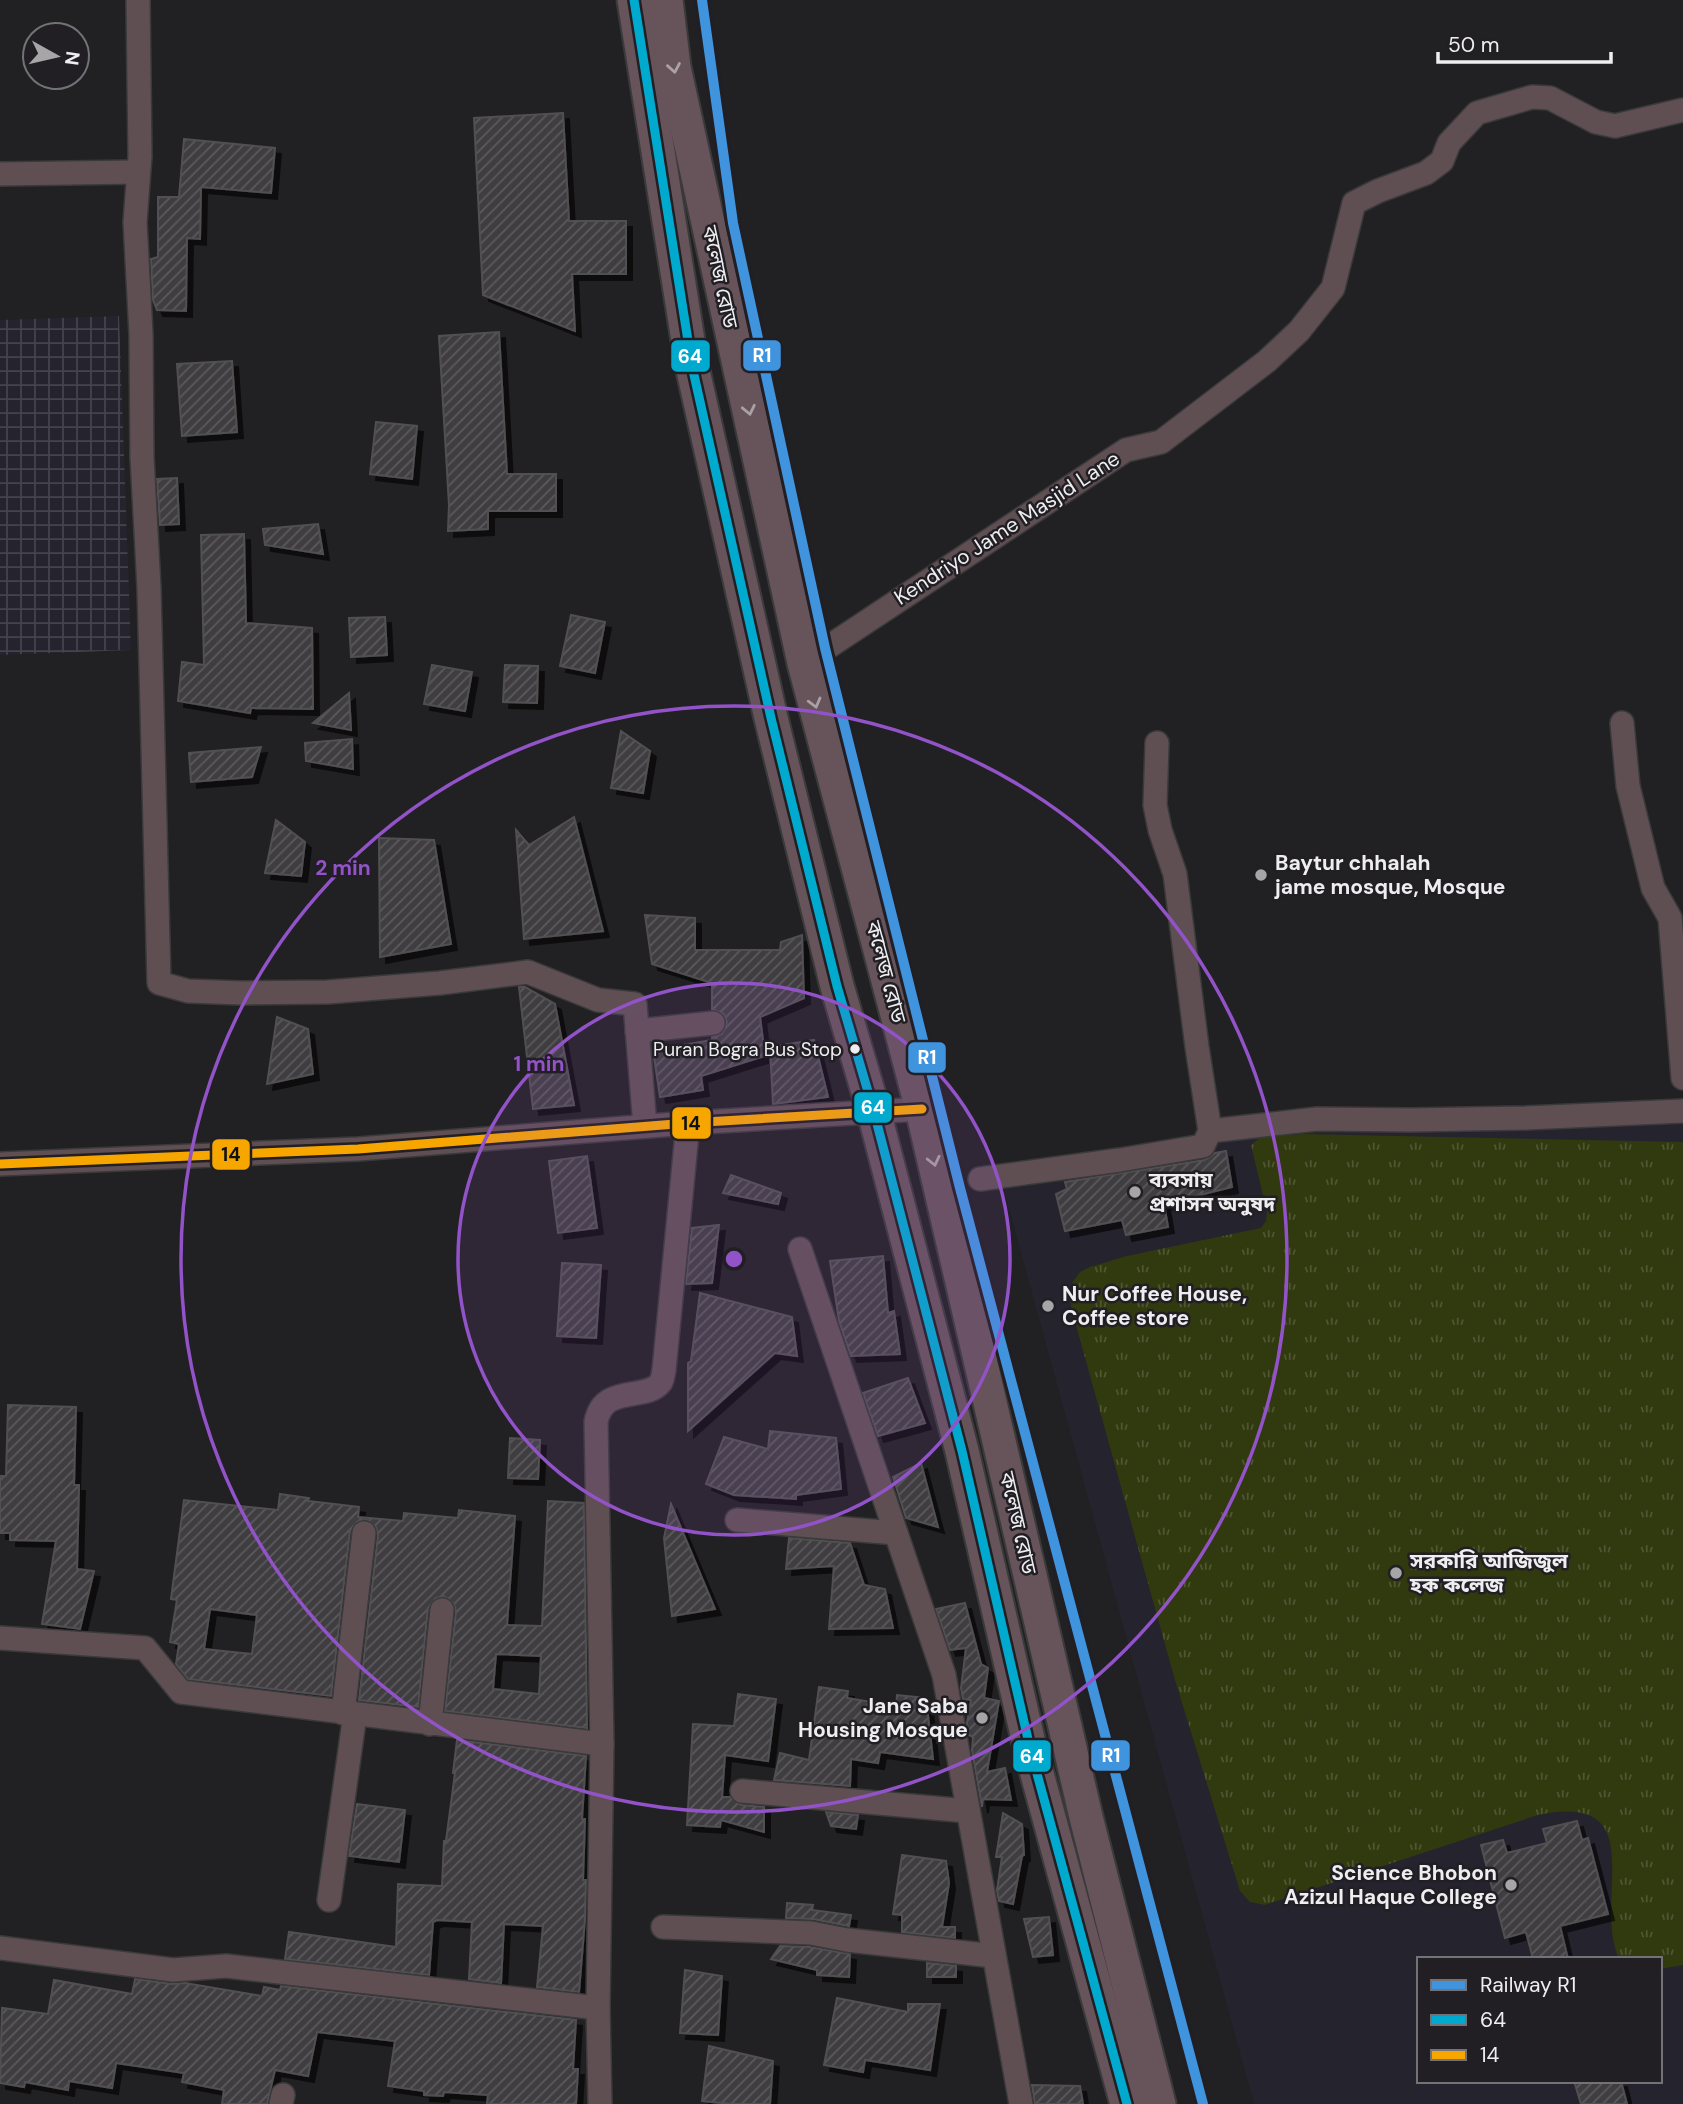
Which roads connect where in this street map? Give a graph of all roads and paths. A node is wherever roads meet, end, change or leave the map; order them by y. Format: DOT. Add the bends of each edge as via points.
graph roads {
  1 [pos="138,0"];
  2 [pos="634,0"];
  3 [pos="666,0"];
  4 [pos="1683,110"];
  5 [pos="138,172"];
  6 [pos="0,174"];
  7 [pos="804,663"];
  8 [pos="1622,723"];
  9 [pos="1157,743"];
  10 [pos="713,1023"];
  11 [pos="637,1031"];
  12 [pos="1683,1078"];
  13 [pos="922,1109"];
  14 [pos="1683,1111"];
  15 [pos="874,1112"];
  16 [pos="688,1123"];
  17 [pos="645,1126"];
  18 [pos="1210,1132"];
  19 [pos="0,1164"];
  20 [pos="980,1179"];
  21 [pos="800,1249"];
  22 [pos="737,1520"];
  23 [pos="363,1533"];
  24 [pos="896,1534"];
  25 [pos="442,1610"];
  26 [pos="0,1639"];
  27 [pos="349,1713"];
  28 [pos="430,1724"];
  29 [pos="602,1744"];
  30 [pos="743,1791"];
  31 [pos="968,1811"];
  32 [pos="329,1900"];
  33 [pos="663,1927"];
  34 [pos="0,1948"];
  35 [pos="995,1956"];
  36 [pos="597,2008"];
  37 [pos="600,2104"];
  38 [pos="1021,2104"];
  39 [pos="1127,2104"];
  40 [pos="1159,2104"];
  1 -- 5 [label="street"];
  2 -- 15 [label="highway, কলেজ রোড" via="704,419 771,718 837,986"];
  3 -- 7 [label="highway, কলেজ রোড, one-way" via="674,67"];
  4 -- 7 [label="street, Kendriyo Jame Masjid Lane" via="1615,126 1596,122 1550,98 1532,97 1477,113 1450,143 1442,161 1426,173 1354,203 1333,288 1299,331 1267,361 1161,442 1126,450"];
  5 -- 6 [label="street"];
  5 -- 11 [label="street" via="135,222 159,983 242,993 328,992 528,972 598,1000 635,1004"];
  7 -- 13 [label="highway, কলেজ রোড, one-way"];
  8 -- 12 [label="street" via="1628,786 1653,888 1670,918"];
  9 -- 18 [label="street" via="1155,805 1175,874"];
  10 -- 11 [label="street"];
  11 -- 17 [label="street"];
  13 -- 15 [label="street"];
  13 -- 40 [label="highway, কলেজ রোড, one-way" via="1083,1803"];
  14 -- 18 [label="street" via="1317,1119"];
  15 -- 16 [label="street"];
  15 -- 39 [label="highway, কলেজ রোড" via="962,1451 1030,1748"];
  16 -- 17 [label="street"];
  16 -- 29 [label="street" via="661,1382 606,1401 596,1422"];
  17 -- 19 [label="street" via="358,1149"];
  18 -- 20 [label="street" via="1203,1146"];
  21 -- 24 [label="street"];
  22 -- 24 [label="street"];
  23 -- 27 [label="street"];
  24 -- 31 [label="street" via="944,1675"];
  25 -- 28 [label="street"];
  26 -- 27 [label="street" via="145,1648 181,1692"];
  27 -- 28 [label="street"];
  27 -- 32 [label="street"];
  28 -- 29 [label="street"];
  29 -- 36 [label="street"];
  30 -- 31 [label="street"];
  31 -- 35 [label="street"];
  33 -- 35 [label="street" via="811,1933"];
  34 -- 36 [label="street" via="173,1970 226,1966"];
  35 -- 38 [label="street"];
  36 -- 37 [label="street"];
}
